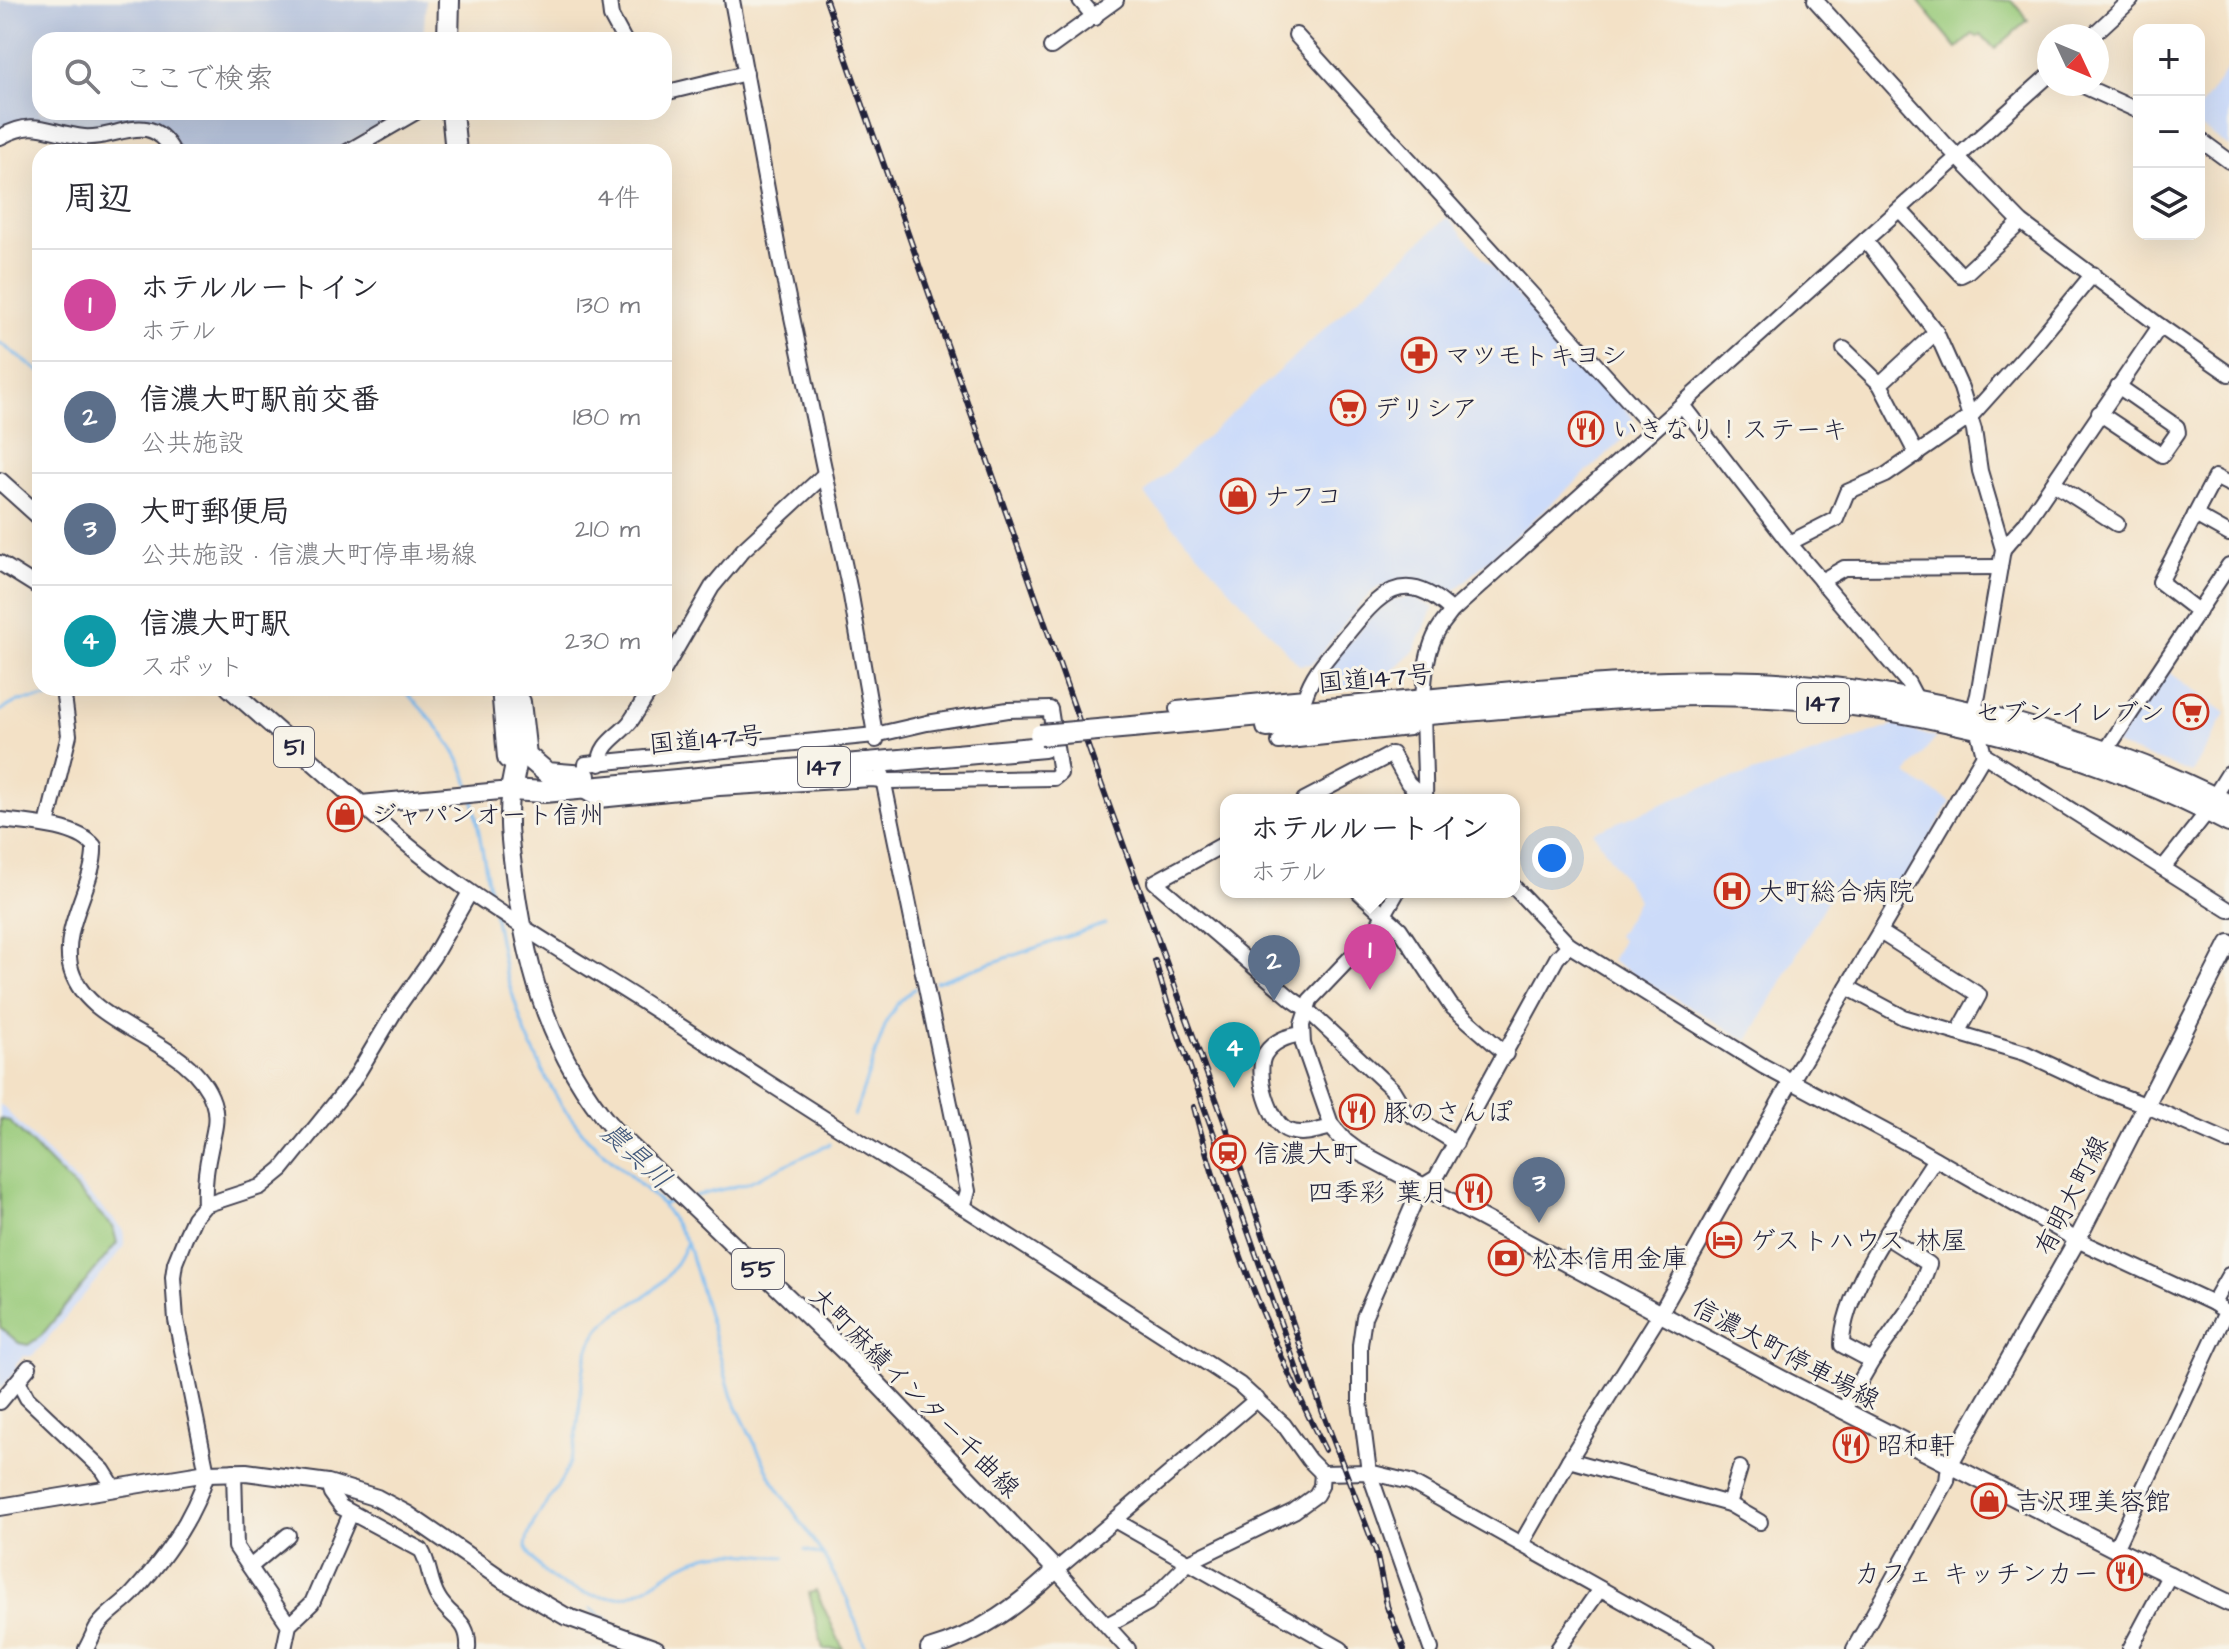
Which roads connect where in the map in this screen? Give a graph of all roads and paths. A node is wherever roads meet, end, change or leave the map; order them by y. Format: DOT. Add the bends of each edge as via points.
graph roads {
  1 [pos="437,0"];
  2 [pos="449,0"];
  3 [pos="609,0"];
  4 [pos="732,0"];
  5 [pos="1080,0"];
  6 [pos="1116,0"];
  7 [pos="1815,0"];
  8 [pos="2131,0"];
  9 [pos="1095,18"];
  10 [pos="2105,24"];
  11 [pos="436,32"];
  12 [pos="448,32"];
  13 [pos="620,32"];
  14 [pos="1296,35"];
  15 [pos="1051,47"];
  16 [pos="746,73"];
  17 [pos="2037,86"];
  18 [pos="672,91"];
  19 [pos="2106,96"];
  20 [pos="2133,108"];
  21 [pos="402,120"];
  22 [pos="440,120"];
  23 [pos="453,120"];
  24 [pos="0,137"];
  25 [pos="2205,143"];
  26 [pos="168,144"];
  27 [pos="361,144"];
  28 [pos="443,144"];
  29 [pos="455,144"];
  30 [pos="1958,157"];
  31 [pos="2229,161"];
  32 [pos="1900,210"];
  33 [pos="2021,222"];
  34 [pos="1865,240"];
  35 [pos="2093,274"];
  36 [pos="2160,326"];
  37 [pos="1936,332"];
  38 [pos="1844,349"];
  39 [pos="2229,374"];
  40 [pos="1880,384"];
  41 [pos="2118,386"];
  42 [pos="1682,405"];
  43 [pos="2099,413"];
  44 [pos="1970,417"];
  45 [pos="1654,429"];
  46 [pos="1917,455"];
  47 [pos="825,474"];
  48 [pos="0,481"];
  49 [pos="2053,483"];
  50 [pos="2229,484"];
  51 [pos="32,510"];
  52 [pos="2195,515"];
  53 [pos="2117,524"];
  54 [pos="2229,534"];
  55 [pos="1789,543"];
  56 [pos="2003,549"];
  57 [pos="0,563"];
  58 [pos="2229,565"];
  59 [pos="2000,567"];
  60 [pos="1821,581"];
  61 [pos="32,583"];
  62 [pos="1452,611"];
  63 [pos="2199,612"];
  64 [pos="672,656"];
  65 [pos="64,696"];
  66 [pos="238,696"];
  67 [pos="510,696"];
  68 [pos="515,696"];
  69 [pos="647,696"];
  70 [pos="1424,708"];
  71 [pos="1177,709"];
  72 [pos="1918,710"];
  73 [pos="1975,720"];
  74 [pos="876,737"];
  75 [pos="1279,742"];
  76 [pos="2105,752"];
  77 [pos="1984,755"];
  78 [pos="2229,773"];
  79 [pos="882,775"];
  80 [pos="590,776"];
  81 [pos="511,790"];
  82 [pos="1315,794"];
  83 [pos="1419,794"];
  84 [pos="1425,794"];
  85 [pos="361,804"];
  86 [pos="2217,805"];
  87 [pos="0,820"];
  88 [pos="2229,822"];
  89 [pos="47,825"];
  90 [pos="1220,846"];
  91 [pos="2163,868"];
  92 [pos="1520,893"];
  93 [pos="475,898"];
  94 [pos="1366,898"];
  95 [pos="1394,898"];
  96 [pos="2229,910"];
  97 [pos="1386,915"];
  98 [pos="517,925"];
  99 [pos="1880,932"];
  100 [pos="2229,943"];
  101 [pos="1569,945"];
  102 [pos="1847,987"];
  103 [pos="1305,1008"];
  104 [pos="1958,1033"];
  105 [pos="1302,1034"];
  106 [pos="1506,1054"];
  107 [pos="1792,1082"];
  108 [pos="2145,1105"];
  109 [pos="1332,1127"];
  110 [pos="2229,1142"];
  111 [pos="1456,1143"];
  112 [pos="1935,1159"];
  113 [pos="1423,1186"];
  114 [pos="205,1205"];
  115 [pos="963,1207"];
  116 [pos="1885,1236"];
  117 [pos="2077,1240"];
  118 [pos="2229,1275"];
  119 [pos="2213,1303"];
  120 [pos="2227,1313"];
  121 [pos="1660,1314"];
  122 [pos="1872,1361"];
  123 [pos="29,1367"];
  124 [pos="18,1381"];
  125 [pos="1257,1399"];
  126 [pos="0,1402"];
  127 [pos="1843,1411"];
  128 [pos="1569,1460"];
  129 [pos="1949,1465"];
  130 [pos="1740,1468"];
  131 [pos="234,1471"];
  132 [pos="1369,1472"];
  133 [pos="207,1473"];
  134 [pos="1322,1473"];
  135 [pos="328,1483"];
  136 [pos="111,1488"];
  137 [pos="1729,1504"];
  138 [pos="0,1507"];
  139 [pos="351,1513"];
  140 [pos="1116,1521"];
  141 [pos="1760,1522"];
  142 [pos="288,1535"];
  143 [pos="1521,1544"];
  144 [pos="2115,1549"];
  145 [pos="1189,1562"];
  146 [pos="250,1567"];
  147 [pos="1056,1570"];
  148 [pos="2170,1574"];
  149 [pos="1600,1589"];
  150 [pos="2229,1603"];
  151 [pos="289,1625"];
  152 [pos="1107,1625"];
  153 [pos="964,1644"];
  154 [pos="86,1649"];
  155 [pos="284,1649"];
  156 [pos="468,1649"];
  157 [pos="656,1649"];
  158 [pos="929,1649"];
  159 [pos="1128,1649"];
  160 [pos="1341,1649"];
  161 [pos="1431,1649"];
  162 [pos="1558,1649"];
  163 [pos="1708,1649"];
  164 [pos="1854,1649"];
  165 [pos="2130,1649"];
  1 -- 11 [label="highway"];
  2 -- 12 [label="highway"];
  3 -- 13 [label="street"];
  4 -- 16 [label="street"];
  5 -- 9 [label="street"];
  6 -- 9 [label="street"];
  7 -- 30 [label="street"];
  8 -- 10 [label="street"];
  9 -- 15 [label="street"];
  14 -- 45 [label="street"];
  16 -- 18 [label="street"];
  16 -- 47 [label="street"];
  17 -- 30 [label="street"];
  19 -- 20 [label="street"];
  21 -- 27 [label="street"];
  22 -- 28 [label="highway"];
  23 -- 29 [label="highway"];
  24 -- 26 [label="street" via="31,126 86,137 145,130 156,132"];
  25 -- 31 [label="street"];
  30 -- 32 [label="street"];
  30 -- 33 [label="street"];
  32 -- 33 [label="street" via="1961,275"];
  32 -- 34 [label="street"];
  33 -- 35 [label="street"];
  34 -- 37 [label="street"];
  34 -- 42 [label="street"];
  35 -- 36 [label="street"];
  35 -- 44 [label="street"];
  36 -- 39 [label="street"];
  36 -- 41 [label="street"];
  37 -- 40 [label="street"];
  37 -- 44 [label="street"];
  38 -- 40 [label="street"];
  40 -- 46 [label="street"];
  41 -- 43 [label="street"];
  41 -- 43 [label="street" via="2177,427 2162,455"];
  42 -- 45 [label="street"];
  42 -- 55 [label="street"];
  43 -- 49 [label="street"];
  44 -- 46 [label="street"];
  44 -- 56 [label="street"];
  45 -- 62 [label="street"];
  46 -- 55 [label="street" via="1847,492 1836,519"];
  47 -- 64 [label="street" via="743,550 712,587"];
  47 -- 74 [label="street"];
  48 -- 51 [label="main road"];
  49 -- 53 [label="street"];
  49 -- 56 [label="street"];
  50 -- 52 [label="street" via="2215,477"];
  52 -- 54 [label="street"];
  52 -- 63 [label="street" via="2160,582"];
  55 -- 60 [label="street"];
  56 -- 59 [label="street"];
  57 -- 61 [label="street"];
  58 -- 63 [label="street"];
  59 -- 60 [label="street" via="1844,568"];
  59 -- 73 [label="street"];
  60 -- 72 [label="street" via="1908,683"];
  62 -- 70 [label="street" via="1431,648"];
  62 -- 71 [label="street" via="1423,590 1394,589 1364,612 1310,681 1305,697"];
  63 -- 76 [label="street"];
  65 -- 89 [label="street" via="69,735"];
  66 -- 85 [label="main road, 51"];
  67 -- 81 [label="highway, 147"];
  68 -- 80 [label="highway, 147" via="526,755 547,773"];
  69 -- 80 [label="street" via="628,725 605,745"];
  70 -- 72 [label="highway, 国道147号 / 147" via="1705,695"];
  70 -- 75 [label="street" via="1409,728"];
  70 -- 80 [label="highway, 国道147号 / 147"];
  70 -- 84 [label="street"];
  72 -- 73 [label="highway, 国道147号 / 147"];
  73 -- 76 [label="highway, 国道147号 / 147"];
  73 -- 77 [label="street"];
  73 -- 86 [label="highway, 国道147号 / 147"];
  74 -- 79 [label="street" via="927,723 1050,709 1060,773 1054,778"];
  74 -- 80 [label="street"];
  76 -- 86 [label="highway, 国道147号 / 147"];
  77 -- 91 [label="street"];
  77 -- 99 [label="street"];
  78 -- 86 [label="street"];
  79 -- 80 [label="street" via="599,800 585,792"];
  79 -- 115 [label="street" via="968,1191"];
  80 -- 81 [label="highway, 国道147号 / 147" via="544,792"];
  81 -- 85 [label="main road"];
  81 -- 98 [label="main road, 大町麻績インター千曲線 / 55" via="508,830"];
  82 -- 83 [label="street" via="1392,754"];
  85 -- 93 [label="street"];
  86 -- 88 [label="highway, 国道147号 / 147"];
  86 -- 91 [label="street"];
  87 -- 89 [label="street"];
  89 -- 114 [label="street" via="82,836 95,850 68,951 80,988 120,1023 169,1049 209,1091 216,1118"];
  90 -- 103 [label="street" via="1155,882"];
  91 -- 96 [label="street"];
  92 -- 101 [label="street"];
  93 -- 98 [label="street"];
  93 -- 114 [label="street" via="353,1081 282,1169 260,1187"];
  94 -- 97 [label="street"];
  95 -- 97 [label="street"];
  97 -- 103 [label="street"];
  97 -- 106 [label="street" via="1451,1006"];
  98 -- 115 [label="street"];
  98 -- 147 [label="main road, 大町麻績インター千曲線 / 55" via="560,1051 596,1110 873,1379"];
  99 -- 102 [label="street"];
  99 -- 104 [label="street" via="1979,995"];
  100 -- 108 [label="main road, 有明大町線"];
  101 -- 106 [label="street"];
  101 -- 107 [label="street"];
  102 -- 104 [label="street" via="1903,1017"];
  102 -- 107 [label="street"];
  103 -- 105 [label="street"];
  103 -- 111 [label="street" via="1392,1089 1406,1112"];
  104 -- 108 [label="street" via="2025,1053"];
  105 -- 109 [label="street"];
  105 -- 109 [label="street" via="1285,1037 1265,1053 1260,1076 1267,1098 1276,1121 1290,1132"];
  106 -- 111 [label="street"];
  107 -- 112 [label="street"];
  107 -- 121 [label="street"];
  108 -- 110 [label="street"];
  108 -- 117 [label="main road, 有明大町線"];
  109 -- 113 [label="main road, 信濃大町停車場線" via="1357,1151"];
  111 -- 113 [label="street" via="1436,1178"];
  112 -- 116 [label="street"];
  112 -- 117 [label="street"];
  113 -- 121 [label="main road, 信濃大町停車場線"];
  113 -- 132 [label="street" via="1361,1332 1360,1402"];
  114 -- 133 [label="street" via="185,1238 173,1277 176,1320"];
  115 -- 125 [label="street"];
  116 -- 122 [label="street" via="1842,1327 1842,1345"];
  116 -- 122 [label="street" via="1929,1264 1916,1299"];
  117 -- 119 [label="street"];
  117 -- 129 [label="main road, 有明大町線"];
  118 -- 119 [label="street"];
  119 -- 120 [label="street"];
  120 -- 144 [label="street"];
  121 -- 127 [label="main road, 信濃大町停車場線"];
  121 -- 128 [label="street"];
  122 -- 127 [label="street"];
  123 -- 124 [label="street"];
  124 -- 126 [label="street"];
  124 -- 136 [label="street" via="27,1398 103,1470"];
  125 -- 134 [label="street"];
  125 -- 140 [label="street"];
  127 -- 129 [label="main road, 信濃大町停車場線"];
  128 -- 137 [label="street"];
  128 -- 143 [label="street"];
  129 -- 144 [label="main road, 信濃大町停車場線"];
  129 -- 164 [label="street" via="1947,1481"];
  130 -- 137 [label="street"];
  131 -- 133 [label="main road"];
  131 -- 135 [label="main road"];
  131 -- 146 [label="street" via="234,1539"];
  132 -- 134 [label="street"];
  132 -- 143 [label="street" via="1410,1482"];
  132 -- 161 [label="street"];
  133 -- 136 [label="main road"];
  133 -- 154 [label="street" via="183,1528 150,1574 98,1624"];
  134 -- 145 [label="street" via="1316,1495 1294,1511"];
  135 -- 139 [label="street" via="335,1501"];
  135 -- 157 [label="main road" via="407,1514 565,1616"];
  136 -- 138 [label="main road"];
  137 -- 141 [label="street"];
  139 -- 151 [label="street" via="312,1603"];
  139 -- 156 [label="street" via="421,1550 436,1594 464,1624"];
  140 -- 145 [label="street"];
  140 -- 147 [label="street"];
  142 -- 146 [label="street"];
  143 -- 149 [label="street"];
  144 -- 148 [label="main road, 信濃大町停車場線"];
  145 -- 152 [label="street" via="1148,1603"];
  145 -- 160 [label="street"];
  146 -- 151 [label="street"];
  147 -- 152 [label="street"];
  147 -- 153 [label="main road"];
  148 -- 150 [label="main road, 信濃大町停車場線"];
  148 -- 165 [label="street"];
  149 -- 162 [label="street"];
  149 -- 163 [label="street"];
  151 -- 155 [label="street"];
  152 -- 159 [label="street"];
  153 -- 158 [label="main road"];
}
